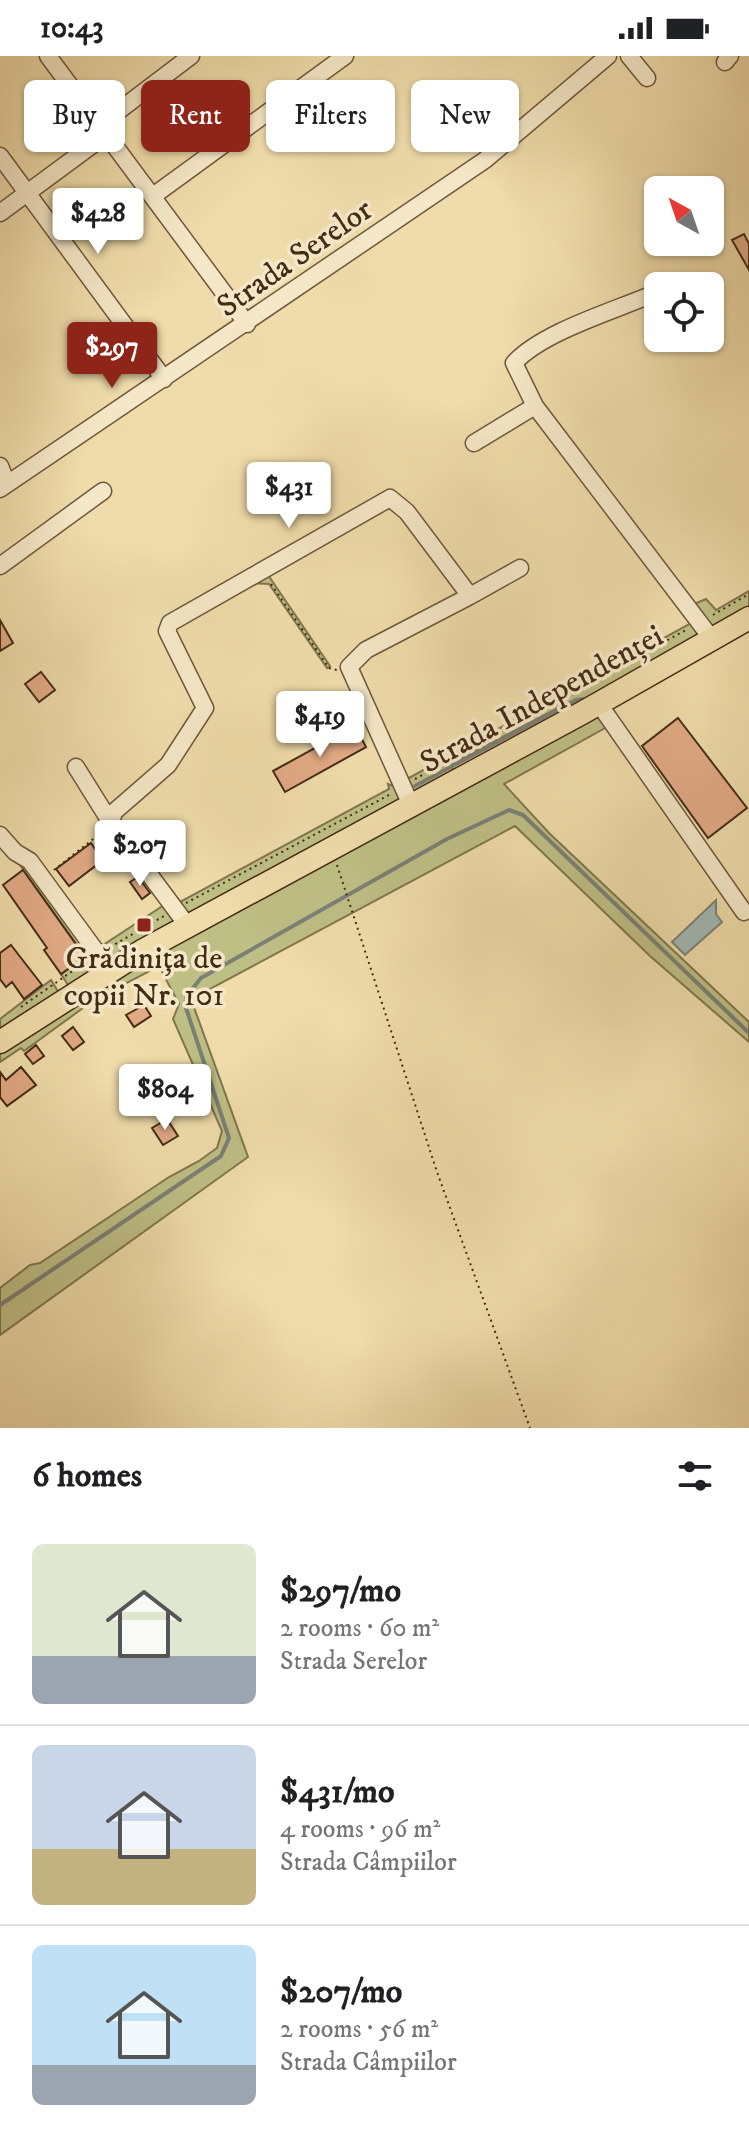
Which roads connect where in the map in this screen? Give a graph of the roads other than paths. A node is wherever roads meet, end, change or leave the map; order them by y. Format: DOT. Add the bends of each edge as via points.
graph roads {
  1 [pos="48,56"];
  2 [pos="191,56"];
  3 [pos="345,56"];
  4 [pos="608,56"];
  5 [pos="629,56"];
  6 [pos="647,78"];
  7 [pos="66,80"];
  8 [pos="125,112"];
  9 [pos="77,152"];
  10 [pos="120,152"];
  11 [pos="0,156"];
  12 [pos="27,193"];
  13 [pos="153,196"];
  14 [pos="0,213"];
  15 [pos="644,298"];
  16 [pos="247,324"];
  17 [pos="164,379"];
  18 [pos="535,406"];
  19 [pos="474,443"];
  20 [pos="0,466"];
  21 [pos="4,487"];
  22 [pos="103,491"];
  23 [pos="0,566"];
  24 [pos="520,568"];
  25 [pos="470,596"];
  26 [pos="749,618"];
  27 [pos="706,631"];
  28 [pos="599,704"];
  29 [pos="76,767"];
  30 [pos="406,796"];
  31 [pos="111,823"];
  32 [pos="0,835"];
  33 [pos="744,912"];
  34 [pos="181,917"];
  35 [pos="104,961"];
  36 [pos="0,1042"];
  1 -- 7 [label="street"];
  2 -- 8 [label="street"];
  3 -- 13 [label="street"];
  4 -- 16 [label="street, Strada Serelor" via="485,160"];
  5 -- 6 [label="street"];
  9 -- 12 [label="street"];
  10 -- 13 [label="street"];
  11 -- 12 [label="street"];
  12 -- 14 [label="street"];
  12 -- 17 [label="street"];
  13 -- 16 [label="street"];
  15 -- 18 [label="street" via="518,358 514,370"];
  16 -- 17 [label="street, Strada Serelor"];
  17 -- 21 [label="street, Strada Serelor"];
  18 -- 19 [label="street"];
  18 -- 27 [label="street"];
  20 -- 21 [label="street"];
  22 -- 23 [label="street"];
  24 -- 25 [label="street"];
  25 -- 30 [label="street" via="358,655 349,673"];
  25 -- 31 [label="street" via="407,512 390,498 170,623 167,631 205,708 168,765 114,812"];
  26 -- 27 [label="main road, Strada Independenței"];
  27 -- 28 [label="main road, Strada Independenței"];
  28 -- 30 [label="main road, Strada Independenței"];
  28 -- 33 [label="street"];
  29 -- 31 [label="street"];
  30 -- 34 [label="main road, Strada Independenței" via="331,848"];
  31 -- 34 [label="street"];
  32 -- 35 [label="street" via="30,861"];
  34 -- 35 [label="main road, Strada Independenței"];
  35 -- 36 [label="main road, Strada Independenței"];
}
